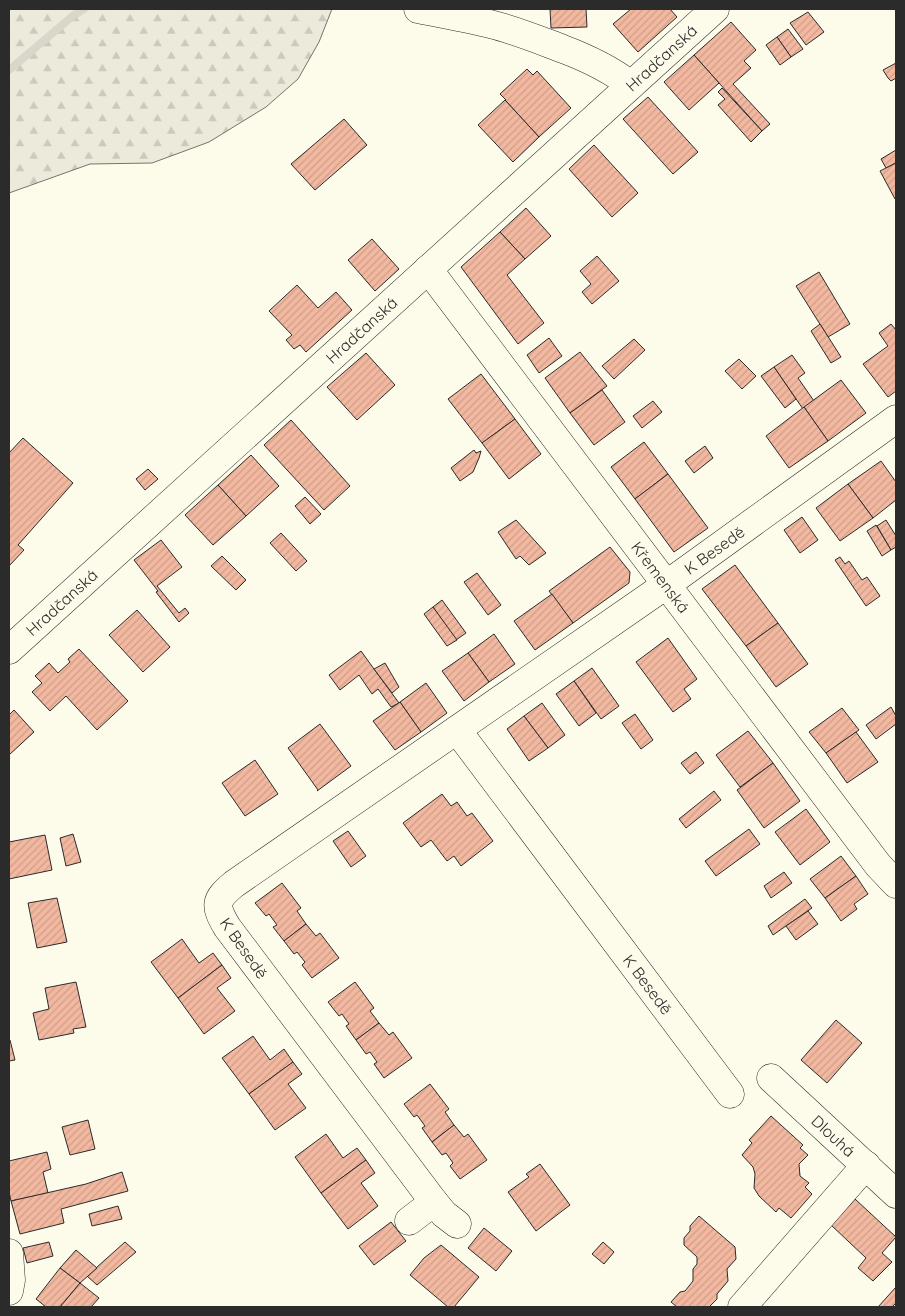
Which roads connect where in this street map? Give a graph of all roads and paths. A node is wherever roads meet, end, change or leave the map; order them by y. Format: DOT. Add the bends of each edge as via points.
graph roads {
  1 [pos="418,9"];
  2 [pos="715,9"];
  3 [pos="631,85"];
  4 [pos="428,269"];
  5 [pos="896,419"];
  6 [pos="666,585"];
  7 [pos="9,650"];
  8 [pos="457,730"];
  9 [pos="896,884"];
  10 [pos="771,1078"];
  11 [pos="730,1094"];
  12 [pos="866,1165"];
  13 [pos="896,1194"];
  14 [pos="434,1202"];
  15 [pos="409,1221"];
  16 [pos="457,1224"];
  17 [pos="9,1253"];
  18 [pos="9,1291"];
  19 [pos="742,1307"];
  1 -- 3 [label="street" via="491,24 538,39 606,68"];
  2 -- 3 [label="street, Hradčanská"];
  3 -- 4 [label="street, Hradčanská"];
  4 -- 6 [label="street, Křemenská"];
  4 -- 7 [label="street, Hradčanská"];
  5 -- 6 [label="street, K Besedě"];
  6 -- 8 [label="street, K Besedě"];
  6 -- 9 [label="street, Křemenská" via="878,865"];
  8 -- 11 [label="street, K Besedě"];
  8 -- 14 [label="street, K Besedě" via="234,884 218,904 218,911 227,927"];
  10 -- 12 [label="street, Dlouhá"];
  12 -- 13 [label="street, Dlouhá"];
  12 -- 19 [label="street"];
  14 -- 15 [label="street"];
  14 -- 16 [label="street, K Besedě"];
  17 -- 18 [label="street"];
}
